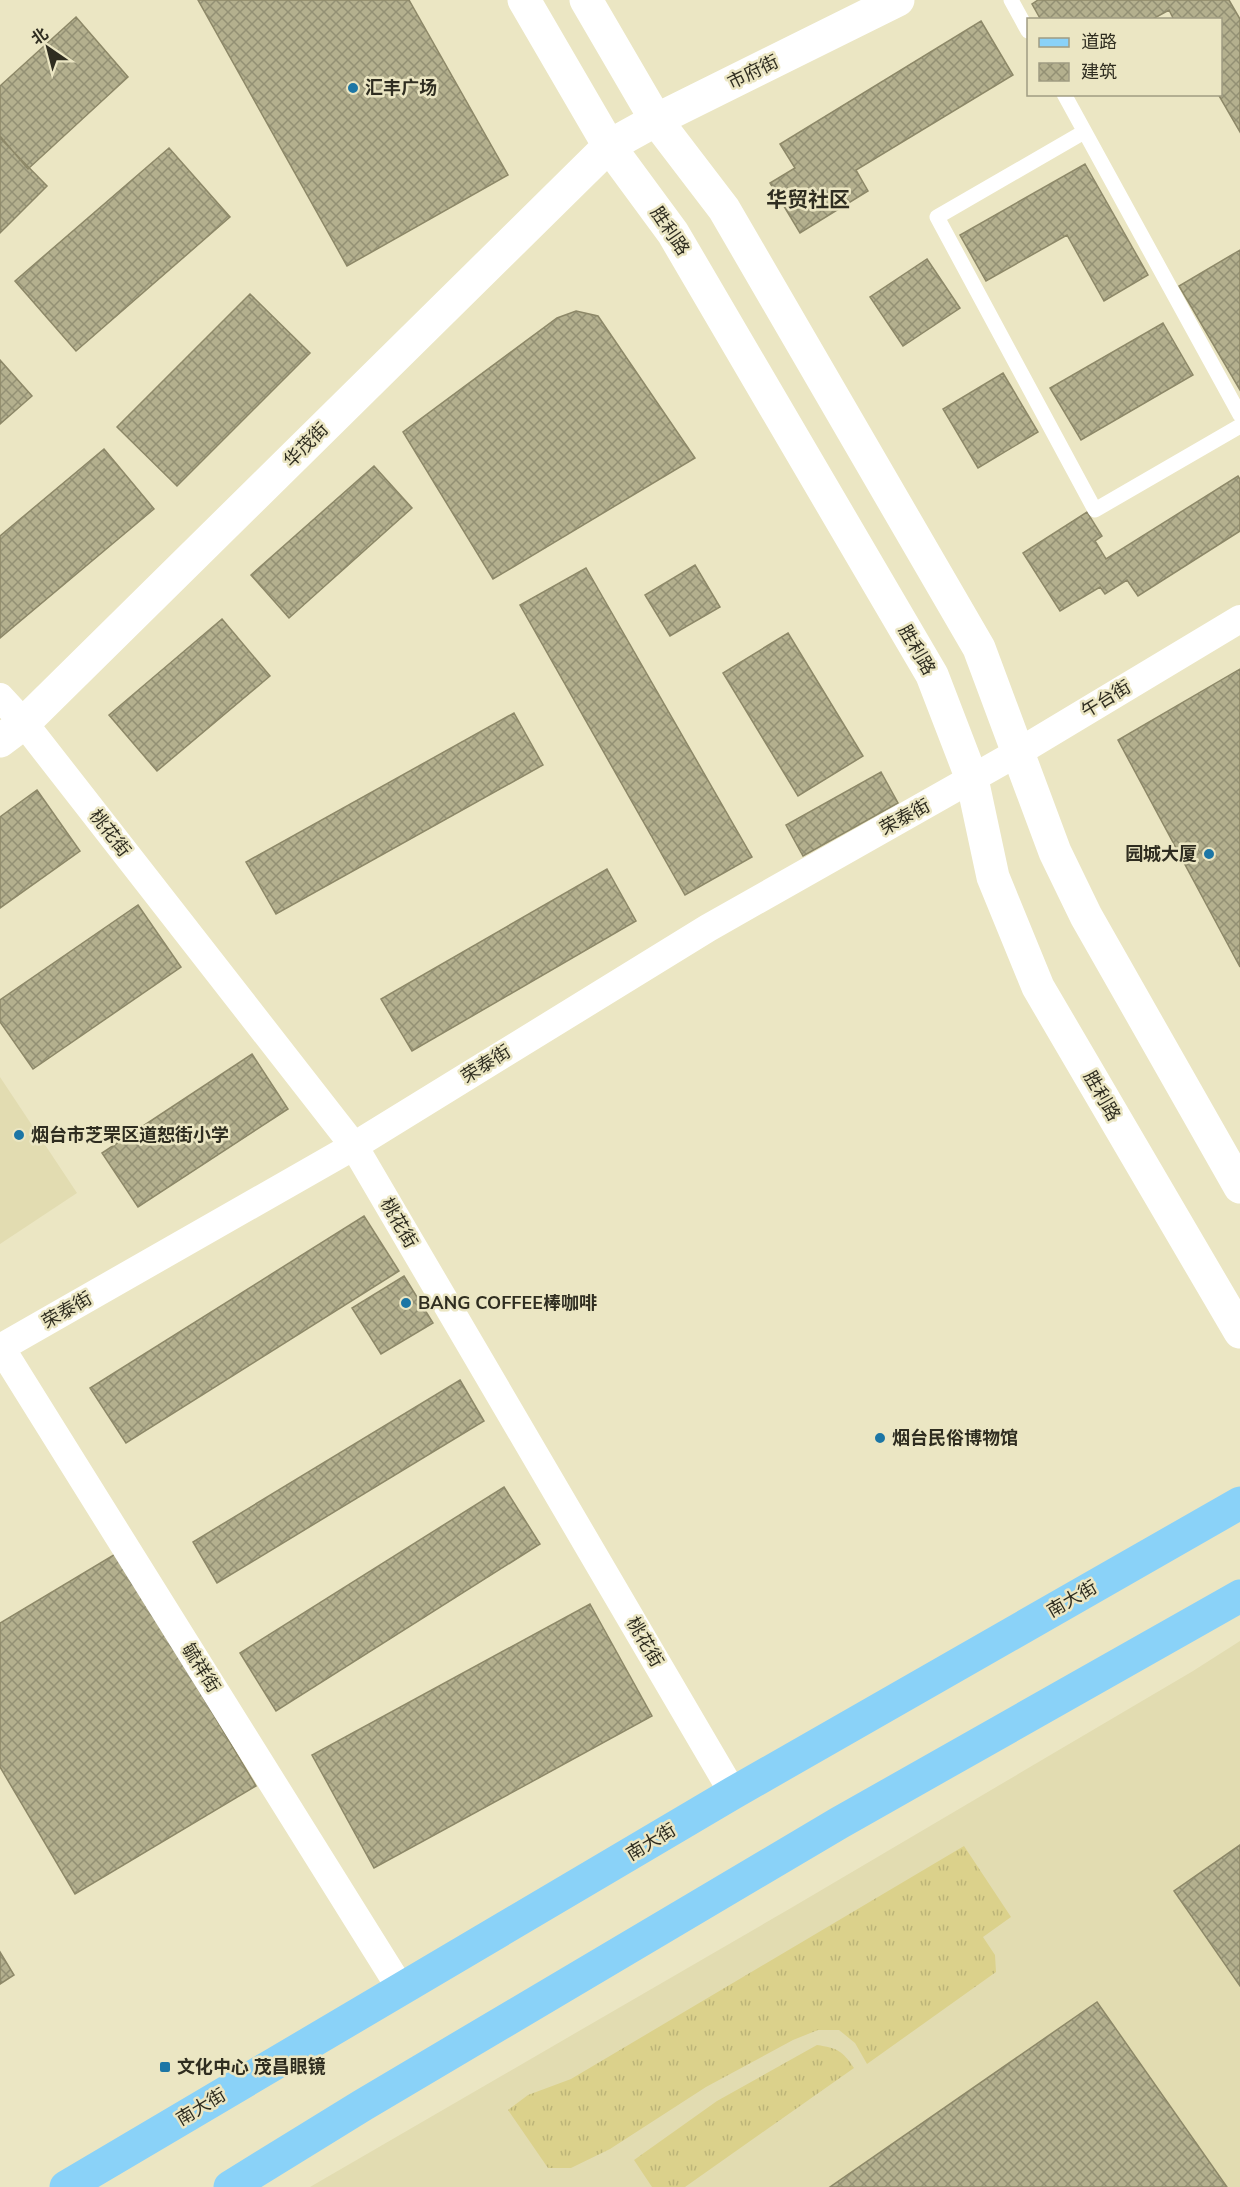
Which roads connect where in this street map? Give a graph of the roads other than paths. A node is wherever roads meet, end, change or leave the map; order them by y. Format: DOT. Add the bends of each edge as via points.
graph roads {
  1 [pos="524,0"];
  2 [pos="586,0"];
  3 [pos="898,0"];
  4 [pos="1011,0"];
  5 [pos="1027,28"];
  6 [pos="1065,96"];
  7 [pos="656,120"];
  8 [pos="1084,132"];
  9 [pos="609,146"];
  10 [pos="1240,415"];
  11 [pos="1240,426"];
  12 [pos="1240,619"];
  13 [pos="0,697"];
  14 [pos="12,732"];
  15 [pos="1017,753"];
  16 [pos="972,779"];
  17 [pos="354,1146"];
  18 [pos="1240,1187"];
  19 [pos="1240,1332"];
  20 [pos="0,1348"];
  21 [pos="1240,1503"];
  22 [pos="1240,1596"];
  23 [pos="733,1793"];
  24 [pos="401,1989"];
  25 [pos="66,2187"];
  26 [pos="230,2187"];
  1 -- 9 [label="main road, 胜利路"];
  2 -- 7 [label="main road"];
  3 -- 7 [label="main road, 市府街"];
  4 -- 5 [label="lane"];
  6 -- 8 [label="lane"];
  7 -- 9 [label="main road, 市府街"];
  7 -- 15 [label="main road" via="724,209 979,648"];
  8 -- 10 [label="lane"];
  8 -- 11 [label="lane" via="937,217 1095,510"];
  9 -- 14 [label="main road, 华茂街"];
  9 -- 16 [label="main road, 胜利路" via="673,233 932,675"];
  12 -- 15 [label="street, 午台街"];
  13 -- 14 [label="street, 桃花街"];
  14 -- 17 [label="street, 桃花街"];
  15 -- 16 [label="street, 午台街"];
  15 -- 18 [label="main road" via="1055,852 1086,916"];
  16 -- 17 [label="street, 荣泰街" via="708,928"];
  16 -- 19 [label="main road, 胜利路" via="993,877 1038,987"];
  17 -- 20 [label="street, 荣泰街"];
  17 -- 23 [label="street, 桃花街"];
  20 -- 24 [label="street, 毓祥街"];
  21 -- 23 [label="main road, 南大街"];
  22 -- 26 [label="main road" via="839,1822"];
  23 -- 24 [label="main road, 南大街"];
  24 -- 25 [label="main road, 南大街"];
}
